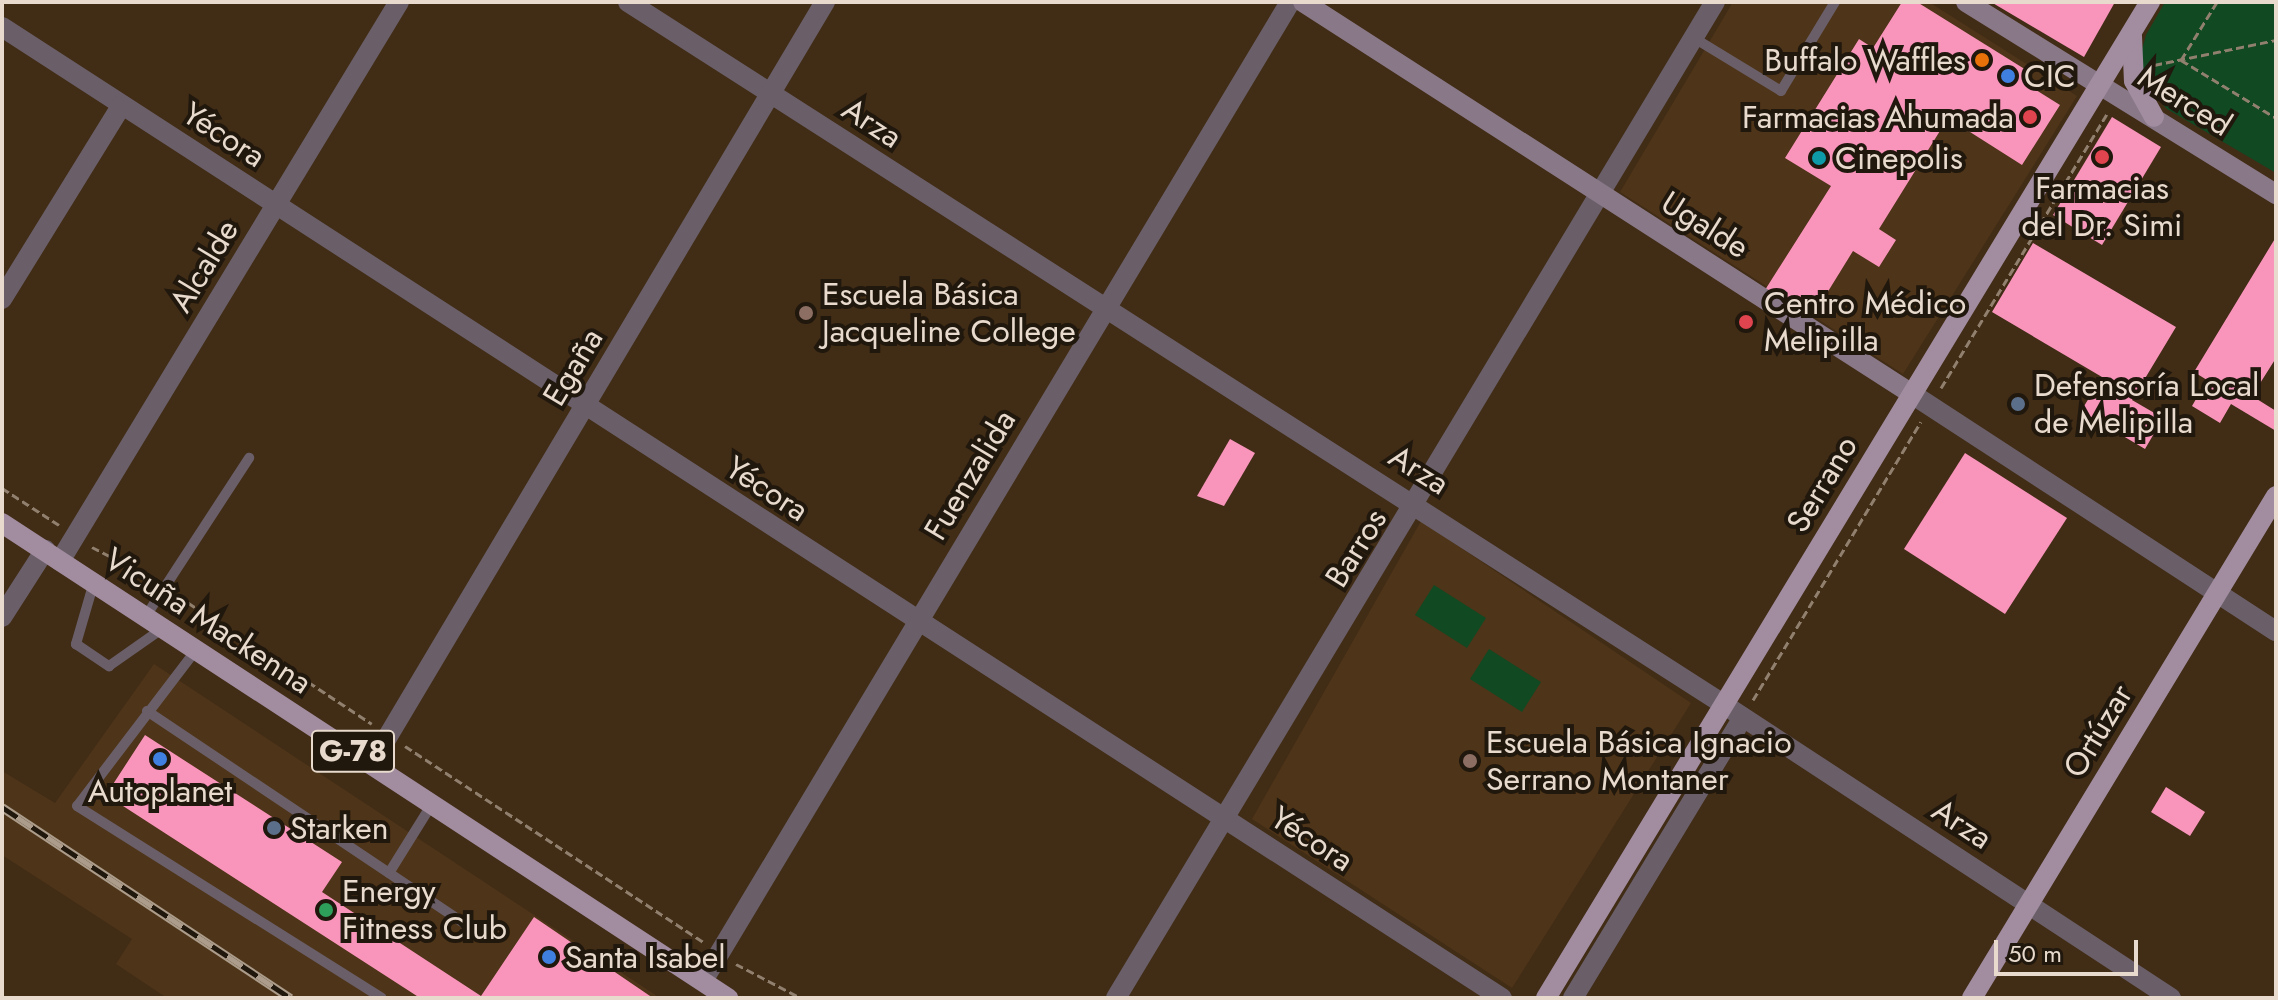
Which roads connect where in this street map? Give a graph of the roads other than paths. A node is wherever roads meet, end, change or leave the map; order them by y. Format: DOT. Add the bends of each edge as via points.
graph roads {
  1 [pos="399,2"];
  2 [pos="628,2"];
  3 [pos="825,2"];
  4 [pos="1290,2"];
  5 [pos="1303,2"];
  6 [pos="1715,2"];
  7 [pos="1835,2"];
  8 [pos="1966,2"];
  9 [pos="2150,2"];
  10 [pos="2136,25"];
  11 [pos="2,27"];
  12 [pos="1694,38"];
  13 [pos="2102,84"];
  14 [pos="772,94"];
  15 [pos="122,105"];
  16 [pos="2154,117"];
  17 [pos="1600,194"];
  18 [pos="2276,194"];
  19 [pos="276,205"];
  20 [pos="2,299"];
  21 [pos="1106,309"];
  22 [pos="1912,394"];
  23 [pos="585,406"];
  24 [pos="249,458"];
  25 [pos="2276,496"];
  26 [pos="1418,504"];
  27 [pos="2,523"];
  28 [pos="47,552"];
  29 [pos="94,582"];
  30 [pos="2,592"];
  31 [pos="2217,593"];
  32 [pos="146,616"];
  33 [pos="2,617"];
  34 [pos="916,622"];
  35 [pos="164,628"];
  36 [pos="2276,631"];
  37 [pos="197,649"];
  38 [pos="1723,704"];
  39 [pos="147,711"];
  40 [pos="1743,717"];
  41 [pos="372,763"];
  42 [pos="433,803"];
  43 [pos="1225,818"];
  44 [pos="389,873"];
  45 [pos="2029,904"];
  46 [pos="468,926"];
  47 [pos="704,979"];
  48 [pos="382,998"];
  49 [pos="728,998"];
  50 [pos="745,998"];
  51 [pos="1116,998"];
  52 [pos="1502,998"];
  53 [pos="1546,998"];
  54 [pos="1573,998"];
  55 [pos="1972,998"];
  56 [pos="2171,998"];
  1 -- 19 [label="street, Alcalde"];
  2 -- 14 [label="street, Arza"];
  3 -- 14 [label="street, Egaña"];
  4 -- 21 [label="street, Fuenzalida"];
  5 -- 17 [label="main road, Ugalde"];
  6 -- 12 [label="street, Barros"];
  7 -- 12 [label="lane" via="1781,91"];
  8 -- 13 [label="main road, Merced"];
  9 -- 10 [label="main road, Serrano"];
  10 -- 13 [label="main road, Serrano"];
  10 -- 16 [label="main road" via="2131,69"];
  11 -- 15 [label="street, Yécora"];
  12 -- 17 [label="street, Barros"];
  13 -- 16 [label="main road, Merced"];
  13 -- 22 [label="main road, Serrano"];
  14 -- 21 [label="street, Arza"];
  14 -- 23 [label="street, Egaña"];
  15 -- 19 [label="street, Yécora"];
  15 -- 20 [label="street"];
  16 -- 18 [label="main road, Merced"];
  17 -- 22 [label="main road, Ugalde"];
  17 -- 26 [label="street, Barros"];
  19 -- 23 [label="street, Yécora"];
  19 -- 28 [label="street, Alcalde"];
  21 -- 26 [label="street, Arza"];
  21 -- 34 [label="street, Fuenzalida"];
  22 -- 31 [label="street, Ugalde"];
  22 -- 38 [label="main road, Serrano"];
  23 -- 34 [label="street, Yécora"];
  23 -- 41 [label="street, Egaña"];
  24 -- 32 [label="lane"];
  25 -- 31 [label="main road, Ortúzar"];
  26 -- 38 [label="street, Arza"];
  26 -- 43 [label="street, Barros"];
  27 -- 28 [label="main road, Vicuña Mackenna / G-78"];
  28 -- 29 [label="main road, Vicuña Mackenna / G-78"];
  28 -- 30 [label="street, Alcalde"];
  28 -- 33 [label="street, Alcalde"];
  29 -- 32 [label="main road, Vicuña Mackenna / G-78"];
  29 -- 35 [label="lane" via="76,644 109,666"];
  31 -- 36 [label="street, Ugalde"];
  31 -- 45 [label="main road, Ortúzar"];
  32 -- 35 [label="main road, Vicuña Mackenna / G-78"];
  34 -- 43 [label="street, Yécora"];
  34 -- 47 [label="street, Fuenzalida"];
  35 -- 37 [label="main road, Vicuña Mackenna / G-78"];
  37 -- 39 [label="lane"];
  37 -- 41 [label="main road, Vicuña Mackenna / G-78"];
  38 -- 40 [label="street, Arza"];
  38 -- 53 [label="main road, Serrano"];
  39 -- 44 [label="lane"];
  39 -- 48 [label="lane" via="77,806"];
  40 -- 45 [label="street, Arza"];
  40 -- 54 [label="street"];
  41 -- 42 [label="main road, Vicuña Mackenna / G-78"];
  42 -- 44 [label="lane"];
  42 -- 47 [label="main road, Vicuña Mackenna / G-78"];
  43 -- 51 [label="street, Barros"];
  43 -- 52 [label="street, Yécora"];
  44 -- 46 [label="lane"];
  45 -- 55 [label="main road, Ortúzar"];
  45 -- 56 [label="street, Arza"];
  47 -- 49 [label="main road, Vicuña Mackenna / G-78"];
  47 -- 50 [label="main road, Vicuña Mackenna / G-78"];
}
